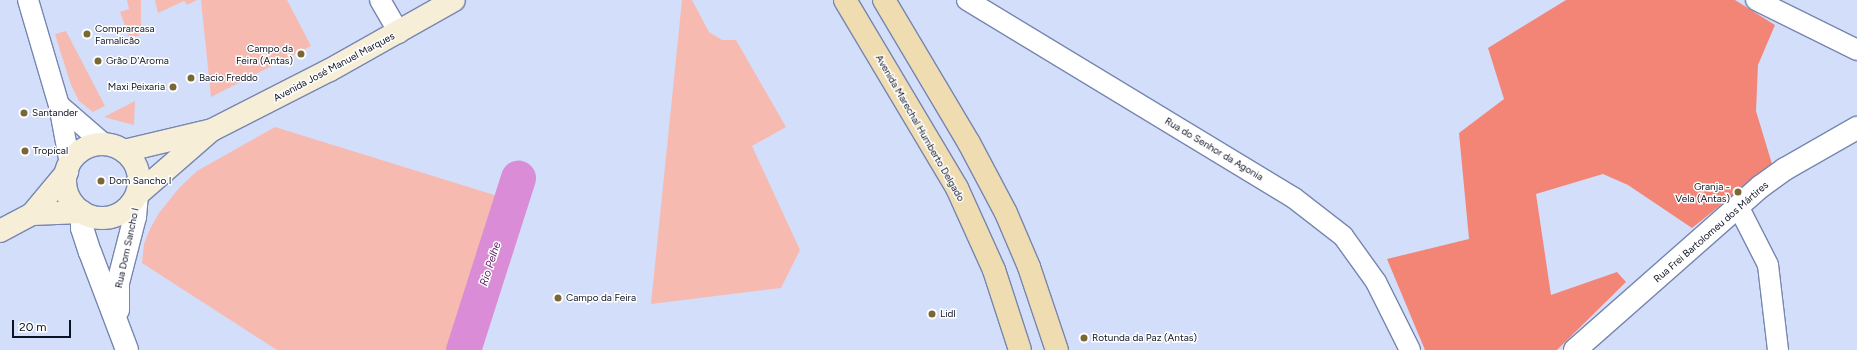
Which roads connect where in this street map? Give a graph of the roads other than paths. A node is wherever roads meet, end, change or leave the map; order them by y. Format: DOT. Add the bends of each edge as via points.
graph roads {
  1 [pos="28,0"];
  2 [pos="380,0"];
  3 [pos="454,0"];
  4 [pos="845,0"];
  5 [pos="884,0"];
  6 [pos="967,0"];
  7 [pos="1756,0"];
  8 [pos="399,33"];
  9 [pos="1857,50"];
  10 [pos="59,105"];
  11 [pos="1857,128"];
  12 [pos="212,130"];
  13 [pos="114,148"];
  14 [pos="68,168"];
  15 [pos="137,196"];
  16 [pos="1738,206"];
  17 [pos="82,212"];
  18 [pos="32,214"];
  19 [pos="0,231"];
  20 [pos="118,324"];
  21 [pos="127,350"];
  22 [pos="1020,350"];
  23 [pos="1057,350"];
  24 [pos="1410,350"];
  25 [pos="1576,350"];
  26 [pos="1778,350"];
  1 -- 10 [label="street"];
  2 -- 8 [label="street"];
  3 -- 8 [label="main road, Avenida José Manuel Marques"];
  4 -- 22 [label="main road, Avenida Marechal Humberto Delgado" via="957,188 994,270"];
  5 -- 23 [label="main road" via="969,143 1006,213 1029,267"];
  6 -- 24 [label="street, Rua do Senhor da Agonia" via="1294,198 1343,236 1376,282"];
  7 -- 9 [label="street"];
  8 -- 12 [label="main road, Avenida José Manuel Marques"];
  10 -- 13 [label="street"];
  10 -- 14 [label="street"];
  11 -- 16 [label="street, Rua Frei Bartolomeu dos Mártires" via="1785,169"];
  12 -- 13 [label="main road, Avenida José Manuel Marques"];
  12 -- 15 [label="main road, Avenida José Manuel Marques"];
  13 -- 14 [label="main road" via="84,149"];
  13 -- 15 [label="main road" via="137,166"];
  14 -- 17 [label="main road" via="65,181 70,199"];
  14 -- 18 [label="main road"];
  15 -- 17 [label="main road" via="128,209 113,217 97,218"];
  15 -- 20 [label="street, Rua Dom Sancho I" via="135,217 118,283"];
  16 -- 25 [label="street, Rua Frei Bartolomeu dos Mártires"];
  16 -- 26 [label="street" via="1768,265"];
  17 -- 18 [label="main road"];
  17 -- 20 [label="street, Rua Dom Sancho I" via="82,228"];
  18 -- 19 [label="main road"];
  20 -- 21 [label="street, Rua Dom Sancho I"];
}
